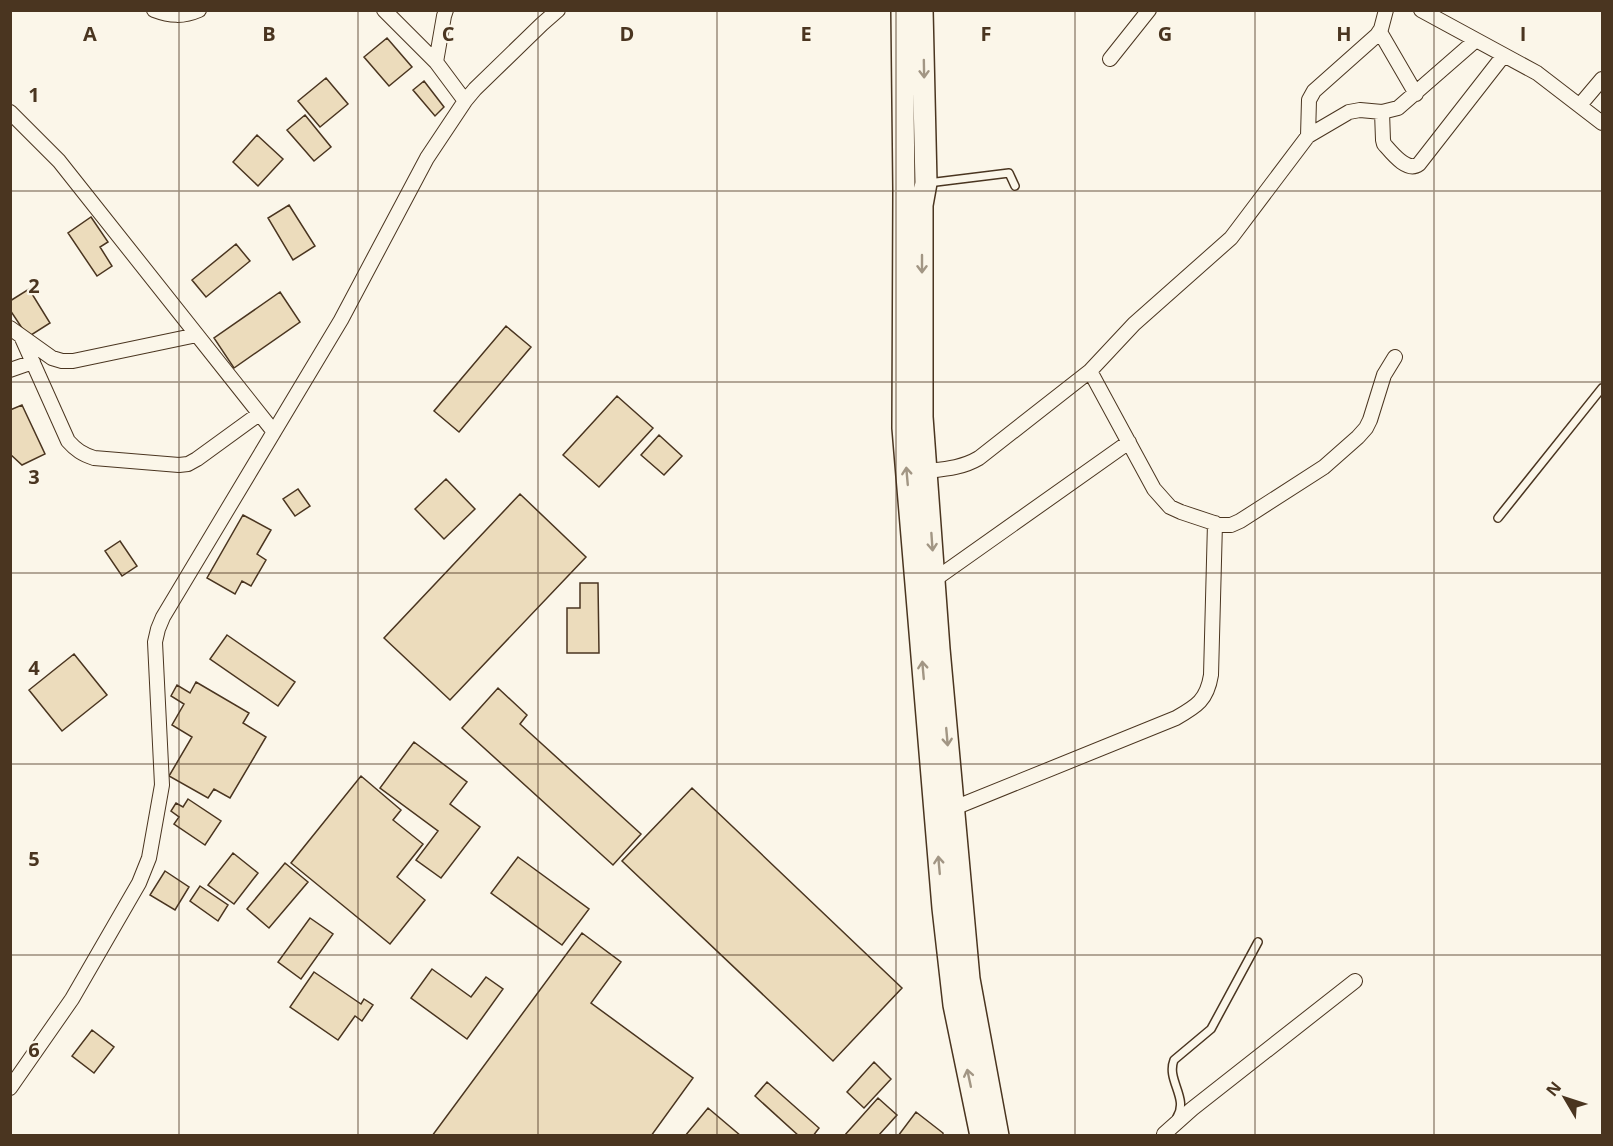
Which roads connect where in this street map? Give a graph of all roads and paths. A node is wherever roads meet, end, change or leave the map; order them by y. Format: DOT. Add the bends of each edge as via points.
graph roads {
  1 [pos="154,10"];
  2 [pos="199,10"];
  3 [pos="384,10"];
  4 [pos="558,10"];
  5 [pos="902,10"];
  6 [pos="922,10"];
  7 [pos="1149,10"];
  8 [pos="1386,10"];
  9 [pos="1421,10"];
  10 [pos="443,12"];
  11 [pos="1380,32"];
  12 [pos="1476,40"];
  13 [pos="1504,55"];
  14 [pos="1110,59"];
  15 [pos="436,62"];
  16 [pos="1602,79"];
  17 [pos="1416,94"];
  18 [pos="465,101"];
  19 [pos="1580,105"];
  20 [pos="10,112"];
  21 [pos="1382,112"];
  22 [pos="1602,123"];
  23 [pos="1308,136"];
  24 [pos="926,183"];
  25 [pos="1015,186"];
  26 [pos="16,332"];
  27 [pos="197,336"];
  28 [pos="1395,357"];
  29 [pos="33,362"];
  30 [pos="10,370"];
  31 [pos="1090,372"];
  32 [pos="1602,388"];
  33 [pos="259,414"];
  34 [pos="274,432"];
  35 [pos="1129,442"];
  36 [pos="927,471"];
  37 [pos="1498,518"];
  38 [pos="1215,523"];
  39 [pos="934,580"];
  40 [pos="954,808"];
  41 [pos="953,906"];
  42 [pos="1258,942"];
  43 [pos="1355,981"];
  44 [pos="10,1088"];
  45 [pos="1166,1133"];
  46 [pos="981,1136"];
  47 [pos="998,1136"];
  1 -- 2 [label="street" via="175,16"];
  3 -- 15 [label="street"];
  4 -- 18 [label="street"];
  41 -- 5 [label="main road, one-way" via="903,428"];
  6 -- 24 [label="main road, one-way"];
  7 -- 14 [label="street"];
  8 -- 11 [label="street"];
  9 -- 12 [label="street"];
  10 -- 15 [label="street"];
  11 -- 17 [label="street"];
  11 -- 23 [label="street" via="1314,91 1309,100"];
  12 -- 13 [label="street"];
  12 -- 17 [label="street"];
  13 -- 19 [label="street"];
  13 -- 21 [label="street" via="1415,167 1406,165 1384,144"];
  15 -- 18 [label="street"];
  16 -- 19 [label="street"];
  17 -- 21 [label="street" via="1398,108"];
  18 -- 34 [label="street" via="427,158 341,320"];
  19 -- 22 [label="street"];
  20 -- 27 [label="street" via="59,161"];
  21 -- 23 [label="street" via="1349,112"];
  23 -- 31 [label="street" via="1231,238 1134,324"];
  24 -- 25 [label="lane" via="1009,173"];
  24 -- 36 [label="main road, one-way" via="922,205 922,409"];
  26 -- 27 [label="street" via="62,361"];
  26 -- 29 [label="street"];
  27 -- 33 [label="street"];
  28 -- 38 [label="street" via="1384,375 1370,420 1358,437 1324,467 1250,516 1231,525"];
  29 -- 30 [label="street"];
  29 -- 33 [label="street" via="68,441 75,450 94,458 188,464"];
  31 -- 35 [label="street"];
  31 -- 36 [label="street" via="979,458 959,467"];
  32 -- 37 [label="lane"];
  33 -- 34 [label="street"];
  34 -- 44 [label="street" via="158,629 155,656 162,785 145,871 72,999"];
  35 -- 38 [label="street" via="1154,489 1170,507"];
  35 -- 39 [label="street"];
  36 -- 39 [label="main road, one-way"];
  38 -- 40 [label="street" via="1211,675 1203,699 1176,718"];
  39 -- 40 [label="main road, one-way"];
  40 -- 41 [label="main road"];
  46 -- 41 [label="main road, one-way" via="954,1005"];
  41 -- 47 [label="main road"];
  42 -- 45 [label="lane" via="1211,1029 1174,1060 1172,1073 1182,1106"];
  43 -- 45 [label="street"];
}
